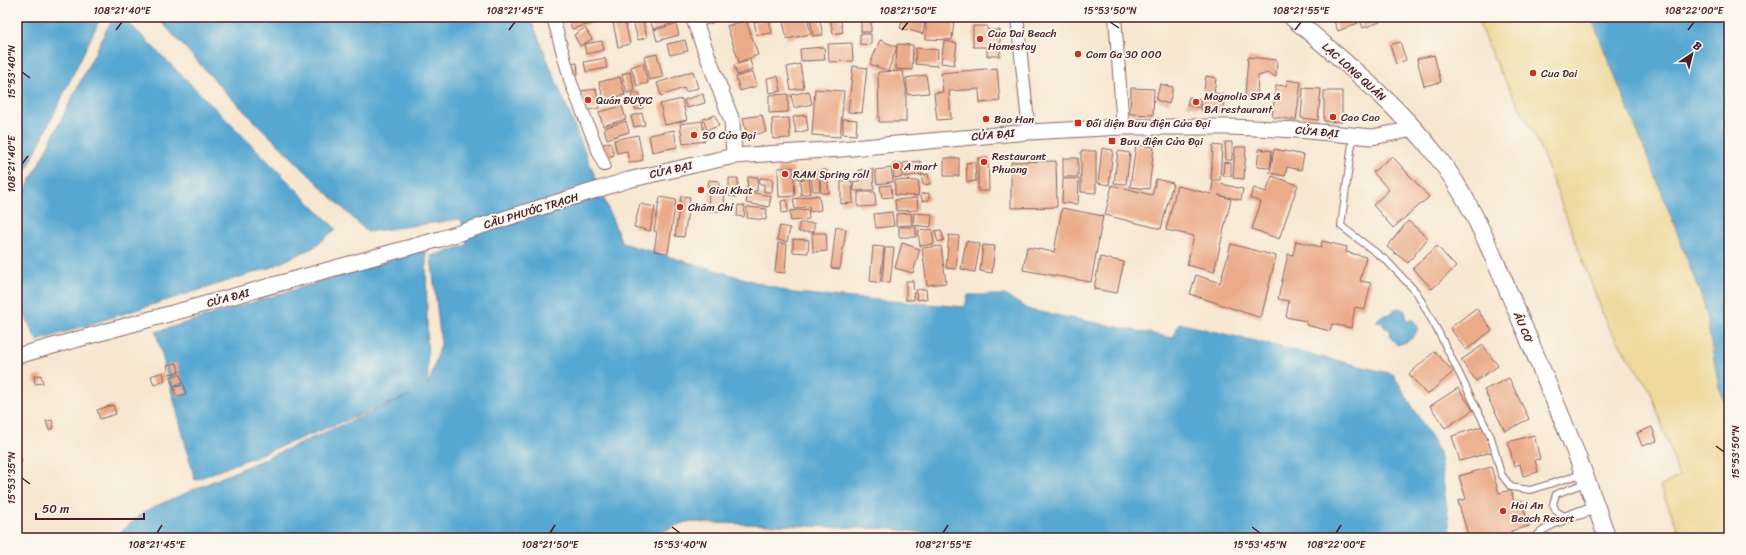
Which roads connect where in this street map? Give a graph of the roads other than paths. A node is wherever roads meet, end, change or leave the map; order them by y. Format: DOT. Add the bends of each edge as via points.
graph roads {
  1 [pos="553,17"];
  2 [pos="1017,17"];
  3 [pos="1115,17"];
  4 [pos="1292,17"];
  5 [pos="699,18"];
  6 [pos="1122,127"];
  7 [pos="1414,129"];
  8 [pos="1029,132"];
  9 [pos="1354,136"];
  10 [pos="734,156"];
  11 [pos="604,165"];
  12 [pos="622,182"];
  13 [pos="440,239"];
  14 [pos="17,356"];
  15 [pos="1585,478"];
  16 [pos="1597,507"];
  17 [pos="1535,538"];
  18 [pos="1607,538"];
  1 -- 11 [label="street" via="571,83"];
  2 -- 8 [label="street"];
  3 -- 6 [label="street"];
  4 -- 7 [label="main road, LẠC LONG QUÂN" via="1350,67"];
  5 -- 10 [label="street" via="732,121"];
  6 -- 8 [label="street, CỬA ĐẠI"];
  6 -- 9 [label="street, CỬA ĐẠI" via="1230,127"];
  7 -- 9 [label="street, CỬA ĐẠI" via="1372,137"];
  7 -- 15 [label="main road, ÂU CƠ" via="1436,154 1458,187 1489,248 1556,403"];
  8 -- 10 [label="street, CỬA ĐẠI"];
  9 -- 15 [label="lane" via="1341,226 1387,261 1417,294 1491,437 1501,474 1511,487 1530,490"];
  10 -- 12 [label="street, CỬA ĐẠI"];
  12 -- 13 [label="street, CẦU PHƯỚC TRẠCH"];
  13 -- 14 [label="street, CỬA ĐẠI"];
  15 -- 16 [label="main road, ÂU CƠ"];
  15 -- 16 [label="lane" via="1556,494 1552,504 1556,511 1564,516"];
  16 -- 17 [label="lane" via="1541,531"];
  16 -- 18 [label="main road, ÂU CƠ"];
}
